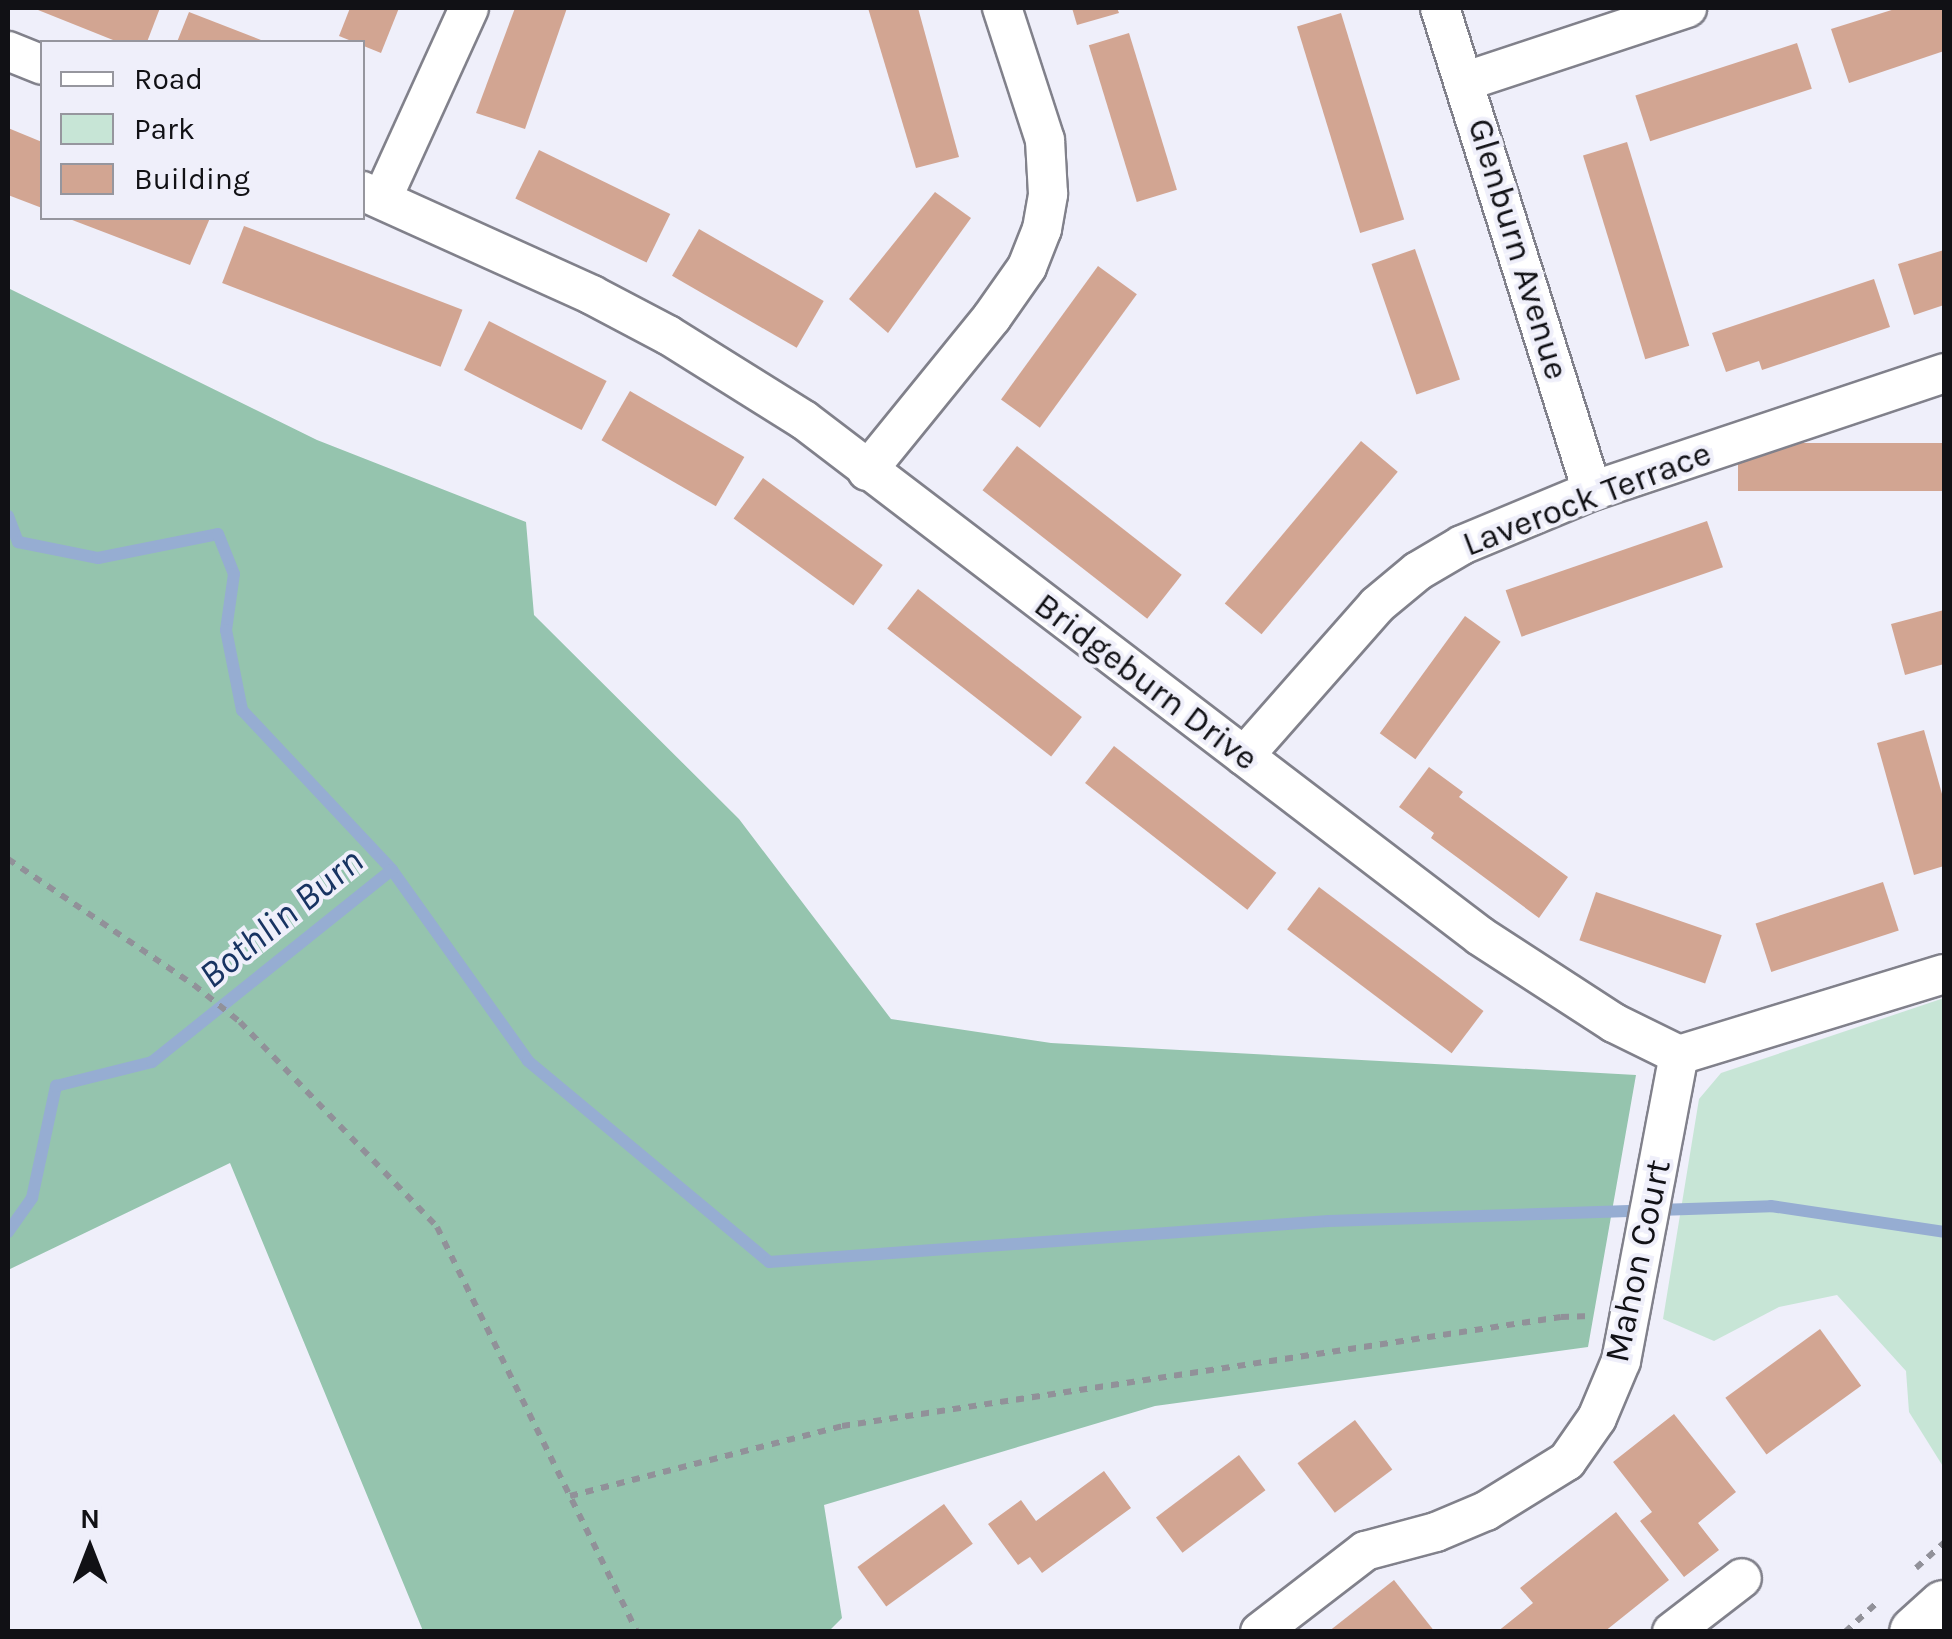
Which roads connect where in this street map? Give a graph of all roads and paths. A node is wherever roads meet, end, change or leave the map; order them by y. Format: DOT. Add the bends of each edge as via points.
graph roads {
  1 [pos="469,8"];
  2 [pos="1002,8"];
  3 [pos="1440,8"];
  4 [pos="1687,8"];
  5 [pos="8,51"];
  6 [pos="40,64"];
  7 [pos="1466,81"];
  8 [pos="372,195"];
  9 [pos="1944,373"];
  10 [pos="868,471"];
  11 [pos="1592,491"];
  12 [pos="1244,756"];
  13 [pos="8,859"];
  14 [pos="1944,974"];
  15 [pos="1679,1055"];
  16 [pos="1631,1315"];
  17 [pos="570,1496"];
  18 [pos="1742,1578"];
  19 [pos="1944,1606"];
  20 [pos="1271,1628"];
  21 [pos="637,1632"];
  22 [pos="1672,1632"];
  23 [pos="1915,1632"];
  1 -- 8 [label="street"];
  2 -- 10 [label="street" via="1044,140 1048,194 1042,229 992,317"];
  3 -- 7 [label="street, Glenburn Avenue"];
  4 -- 7 [label="street"];
  5 -- 6 [label="street"];
  7 -- 11 [label="street, Glenburn Avenue"];
  8 -- 10 [label="street, Bridgeburn Drive" via="668,335 804,420"];
  9 -- 11 [label="street, Laverock Terrace"];
  10 -- 12 [label="street, Bridgeburn Drive"];
  11 -- 12 [label="street, Laverock Terrace" via="1502,525 1418,570 1334,648"];
  12 -- 15 [label="street, Bridgeburn Drive" via="1480,936 1614,1023"];
  13 -- 17 [label="path" via="240,1022 436,1227"];
  14 -- 15 [label="street"];
  15 -- 16 [label="street, Mahon Court"];
  16 -- 17 [label="path" via="1561,1317 842,1426"];
  16 -- 20 [label="street, Mahon Court" via="1597,1418 1567,1461 1486,1511 1364,1551"];
  17 -- 21 [label="path"];
  18 -- 22 [label="street"];
  19 -- 23 [label="main road"];
}
